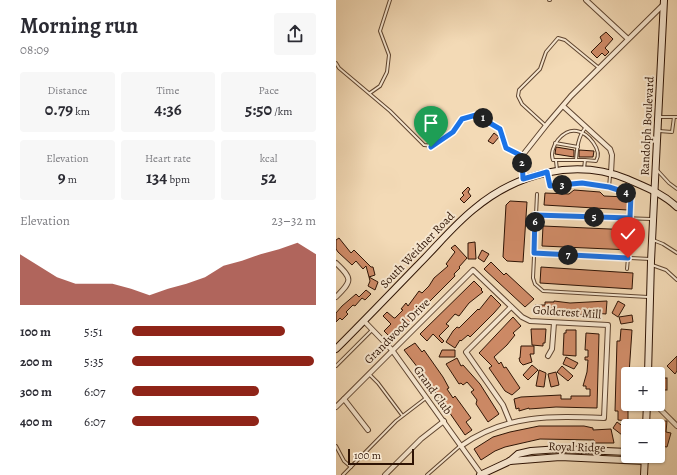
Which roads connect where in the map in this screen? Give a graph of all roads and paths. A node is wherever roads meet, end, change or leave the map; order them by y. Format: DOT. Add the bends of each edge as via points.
graph roads {
  1 [pos="390,0"];
  2 [pos="586,0"];
  3 [pos="665,1"];
  4 [pos="628,38"];
  5 [pos="336,63"];
  6 [pos="599,68"];
  7 [pos="370,94"];
  8 [pos="563,106"];
  9 [pos="658,116"];
  10 [pos="675,117"];
  11 [pos="546,126"];
  12 [pos="587,126"];
  13 [pos="658,130"];
  14 [pos="581,132"];
  15 [pos="555,143"];
  16 [pos="578,147"];
  17 [pos="522,156"];
  18 [pos="576,160"];
  19 [pos="584,160"];
  20 [pos="556,161"];
  21 [pos="656,169"];
  22 [pos="584,170"];
  23 [pos="557,171"];
  24 [pos="547,172"];
  25 [pos="611,173"];
  26 [pos="523,179"];
  27 [pos="609,187"];
  28 [pos="677,189"];
  29 [pos="654,190"];
  30 [pos="537,194"];
  31 [pos="677,207"];
  32 [pos="535,215"];
  33 [pos="630,218"];
  34 [pos="653,219"];
  35 [pos="652,239"];
  36 [pos="534,253"];
  37 [pos="677,254"];
  38 [pos="628,258"];
  39 [pos="651,262"];
  40 [pos="336,263"];
  41 [pos="627,269"];
  42 [pos="473,270"];
  43 [pos="677,280"];
  44 [pos="336,297"];
  45 [pos="650,297"];
  46 [pos="511,307"];
  47 [pos="364,321"];
  48 [pos="554,323"];
  49 [pos="372,329"];
  50 [pos="337,346"];
  51 [pos="392,350"];
  52 [pos="548,356"];
  53 [pos="336,366"];
  54 [pos="648,367"];
  55 [pos="369,374"];
  56 [pos="427,397"];
  57 [pos="344,399"];
  58 [pos="336,407"];
  59 [pos="662,411"];
  60 [pos="402,416"];
  61 [pos="444,421"];
  62 [pos="510,422"];
  63 [pos="677,426"];
  64 [pos="368,430"];
  65 [pos="336,446"];
  66 [pos="461,446"];
  67 [pos="621,452"];
  68 [pos="621,458"];
  69 [pos="510,460"];
  70 [pos="645,463"];
  71 [pos="351,467"];
  72 [pos="343,475"];
  73 [pos="385,475"];
  74 [pos="427,475"];
  75 [pos="480,475"];
  76 [pos="644,475"];
  1 -- 7 [label="lane" via="380,31 389,55 387,72 380,86"];
  2 -- 4 [label="street"];
  3 -- 4 [label="street"];
  3 -- 9 [label="main road, Randolph Boulevard"];
  4 -- 6 [label="street"];
  5 -- 7 [label="lane"];
  6 -- 8 [label="street"];
  6 -- 11 [label="lane" via="565,40 558,38 551,45 540,69 519,90 518,96 522,104"];
  7 -- 17 [label="lane" via="424,145 434,146 453,132 462,119 474,114 500,129 506,148"];
  8 -- 11 [label="street"];
  8 -- 12 [label="street"];
  9 -- 10 [label="lane"];
  9 -- 13 [label="main road, Randolph Boulevard"];
  10 -- 13 [label="lane" via="672,132"];
  11 -- 17 [label="street"];
  12 -- 14 [label="lane"];
  12 -- 25 [label="street" via="612,152"];
  13 -- 21 [label="main road, Randolph Boulevard"];
  14 -- 15 [label="lane" via="568,132"];
  14 -- 16 [label="lane"];
  14 -- 19 [label="lane" via="599,152 596,161"];
  15 -- 16 [label="lane"];
  15 -- 20 [label="lane" via="551,156"];
  16 -- 18 [label="lane"];
  17 -- 26 [label="street"];
  18 -- 19 [label="lane"];
  18 -- 20 [label="lane"];
  19 -- 22 [label="lane"];
  20 -- 23 [label="lane"];
  21 -- 28 [label="lane"];
  21 -- 29 [label="main road, Randolph Boulevard"];
  22 -- 23 [label="main road, South Weidner Road"];
  22 -- 25 [label="main road, South Weidner Road"];
  23 -- 24 [label="main road, South Weidner Road"];
  24 -- 26 [label="main road, South Weidner Road"];
  24 -- 27 [label="lane" via="550,186 582,183"];
  25 -- 27 [label="lane"];
  25 -- 29 [label="main road, South Weidner Road"];
  26 -- 47 [label="main road, South Weidner Road" via="475,208"];
  27 -- 33 [label="lane" via="631,194"];
  29 -- 31 [label="main road, South Weidner Road"];
  29 -- 34 [label="main road, Randolph Boulevard"];
  30 -- 32 [label="lane"];
  32 -- 33 [label="lane"];
  32 -- 36 [label="lane"];
  33 -- 34 [label="lane"];
  34 -- 35 [label="main road, Randolph Boulevard"];
  35 -- 37 [label="lane"];
  35 -- 39 [label="main road, Randolph Boulevard"];
  36 -- 38 [label="lane"];
  36 -- 45 [label="lane" via="533,278 535,284 543,291"];
  38 -- 39 [label="lane"];
  38 -- 41 [label="lane"];
  39 -- 43 [label="lane"];
  39 -- 45 [label="main road, Randolph Boulevard"];
  40 -- 44 [label="street" via="350,279 349,285"];
  42 -- 46 [label="street, Goldcrest Mill"];
  42 -- 51 [label="street, Grandwood Drive"];
  45 -- 54 [label="main road, Randolph Boulevard"];
  46 -- 48 [label="street, Goldcrest Mill" via="530,321"];
  46 -- 62 [label="street" via="466,352 503,405"];
  47 -- 49 [label="street, Grand Club"];
  47 -- 50 [label="main road, South Weidner Road"];
  48 -- 52 [label="street" via="552,349"];
  48 -- 62 [label="street, Goldcrest Mill" via="608,325 604,418 546,416"];
  49 -- 51 [label="street, Grand Club"];
  49 -- 53 [label="lane"];
  51 -- 55 [label="street, Grandwood Drive"];
  51 -- 56 [label="street, Grand Club"];
  55 -- 57 [label="street, Grandwood Drive"];
  55 -- 60 [label="lane"];
  56 -- 60 [label="lane"];
  56 -- 61 [label="street, Grand Club"];
  57 -- 58 [label="street, Grandwood Drive"];
  57 -- 64 [label="street"];
  59 -- 63 [label="street"];
  60 -- 71 [label="lane"];
  61 -- 66 [label="street, Grand Club"];
  61 -- 73 [label="street" via="421,439"];
  62 -- 66 [label="street" via="482,432"];
  65 -- 71 [label="lane" via="344,461"];
  66 -- 74 [label="lane"];
  66 -- 75 [label="street, Grand Club"];
  67 -- 69 [label="main road, Royal Ridge" via="545,449 518,454"];
  68 -- 69 [label="main road, Royal Ridge"];
  69 -- 75 [label="main road, Royal Ridge"];
  70 -- 76 [label="main road"];
  71 -- 72 [label="lane"];
}
